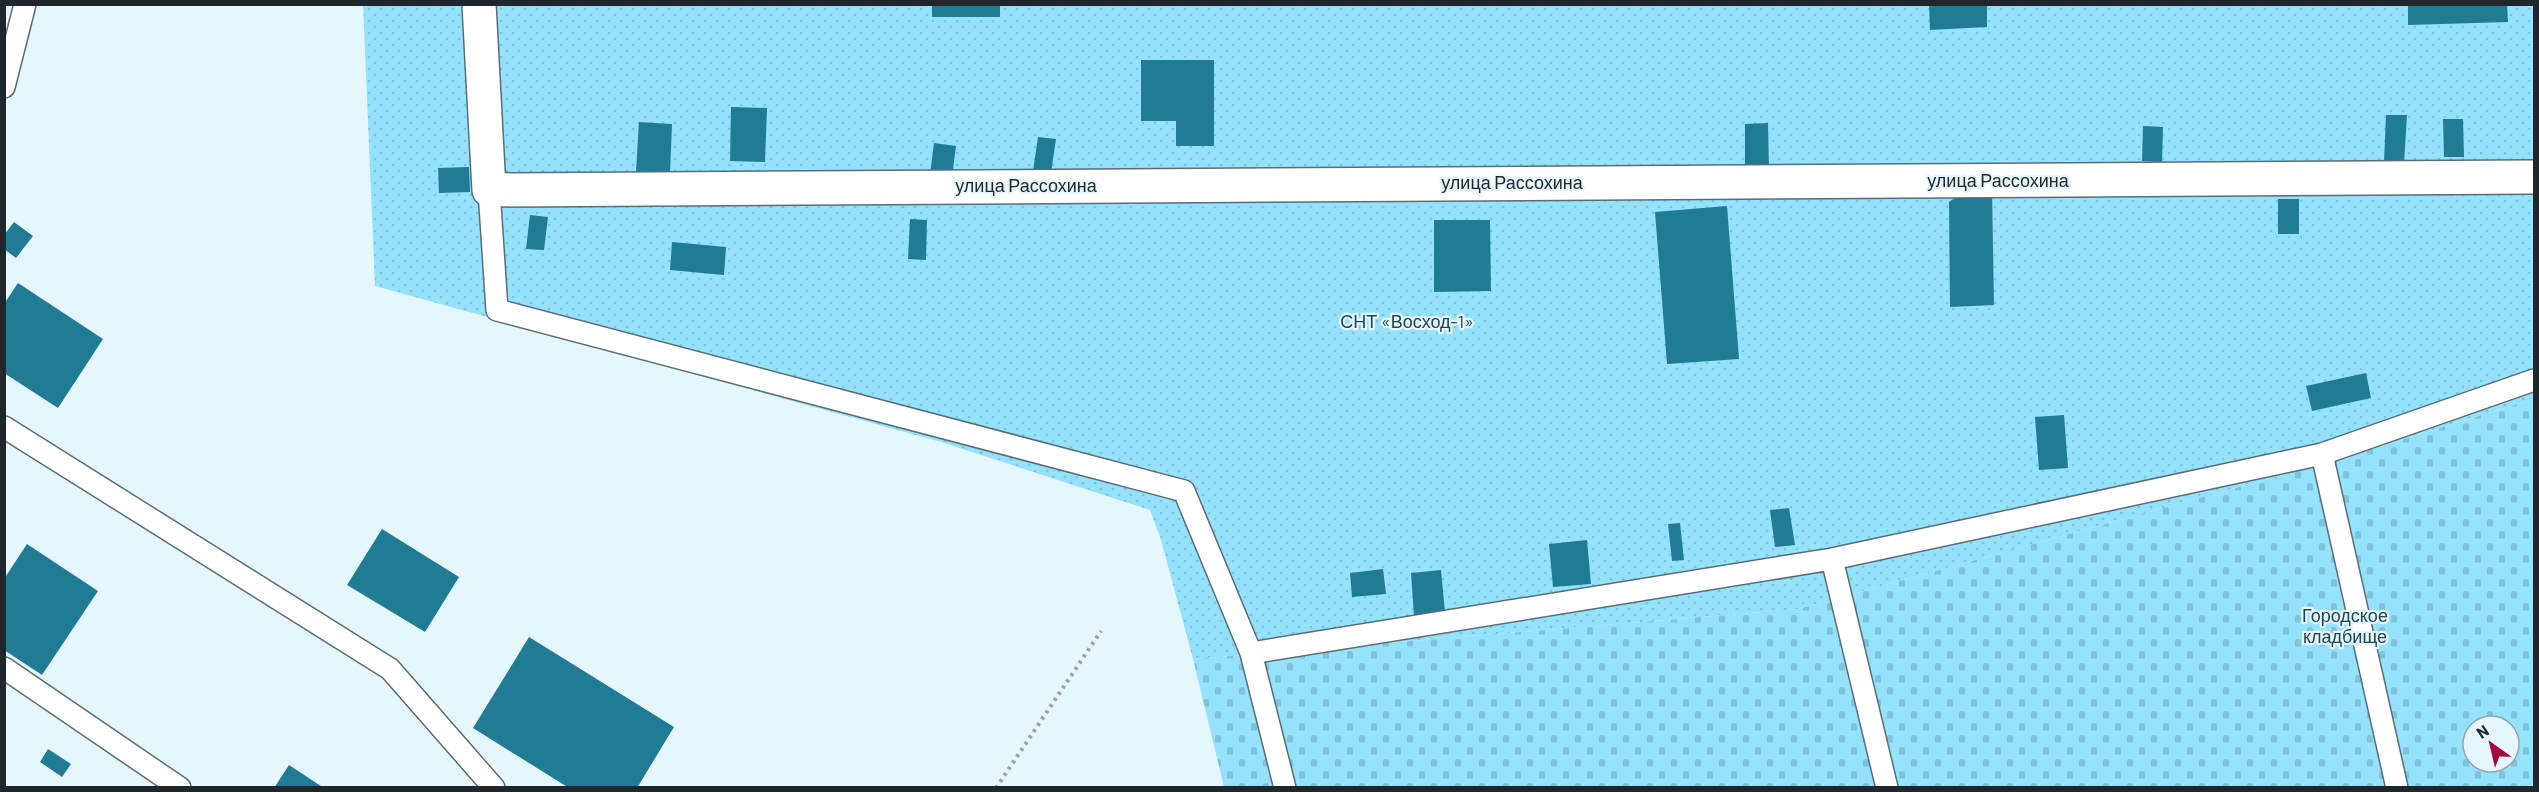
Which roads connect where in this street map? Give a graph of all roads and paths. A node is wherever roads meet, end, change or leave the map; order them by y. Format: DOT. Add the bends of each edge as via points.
graph roads {
  1 [pos="25,4"];
  2 [pos="479,4"];
  3 [pos="4,87"];
  4 [pos="2535,177"];
  5 [pos="489,190"];
  6 [pos="2535,380"];
  7 [pos="4,427"];
  8 [pos="2322,454"];
  9 [pos="1832,560"];
  10 [pos="1101,631"];
  11 [pos="1251,653"];
  12 [pos="4,668"];
  13 [pos="180,788"];
  14 [pos="494,788"];
  15 [pos="996,788"];
  16 [pos="1285,788"];
  17 [pos="1887,788"];
  18 [pos="2397,788"];
  1 -- 3 [label="lane"];
  2 -- 5 [label="street"];
  4 -- 5 [label="street, улица Рассохина"];
  5 -- 11 [label="lane" via="497,310 1184,491"];
  6 -- 8 [label="lane"];
  7 -- 14 [label="lane" via="390,669"];
  8 -- 9 [label="lane"];
  8 -- 18 [label="lane"];
  9 -- 11 [label="lane"];
  9 -- 17 [label="lane"];
  10 -- 15 [label="path"];
  11 -- 16 [label="lane"];
  12 -- 13 [label="lane"];
}
